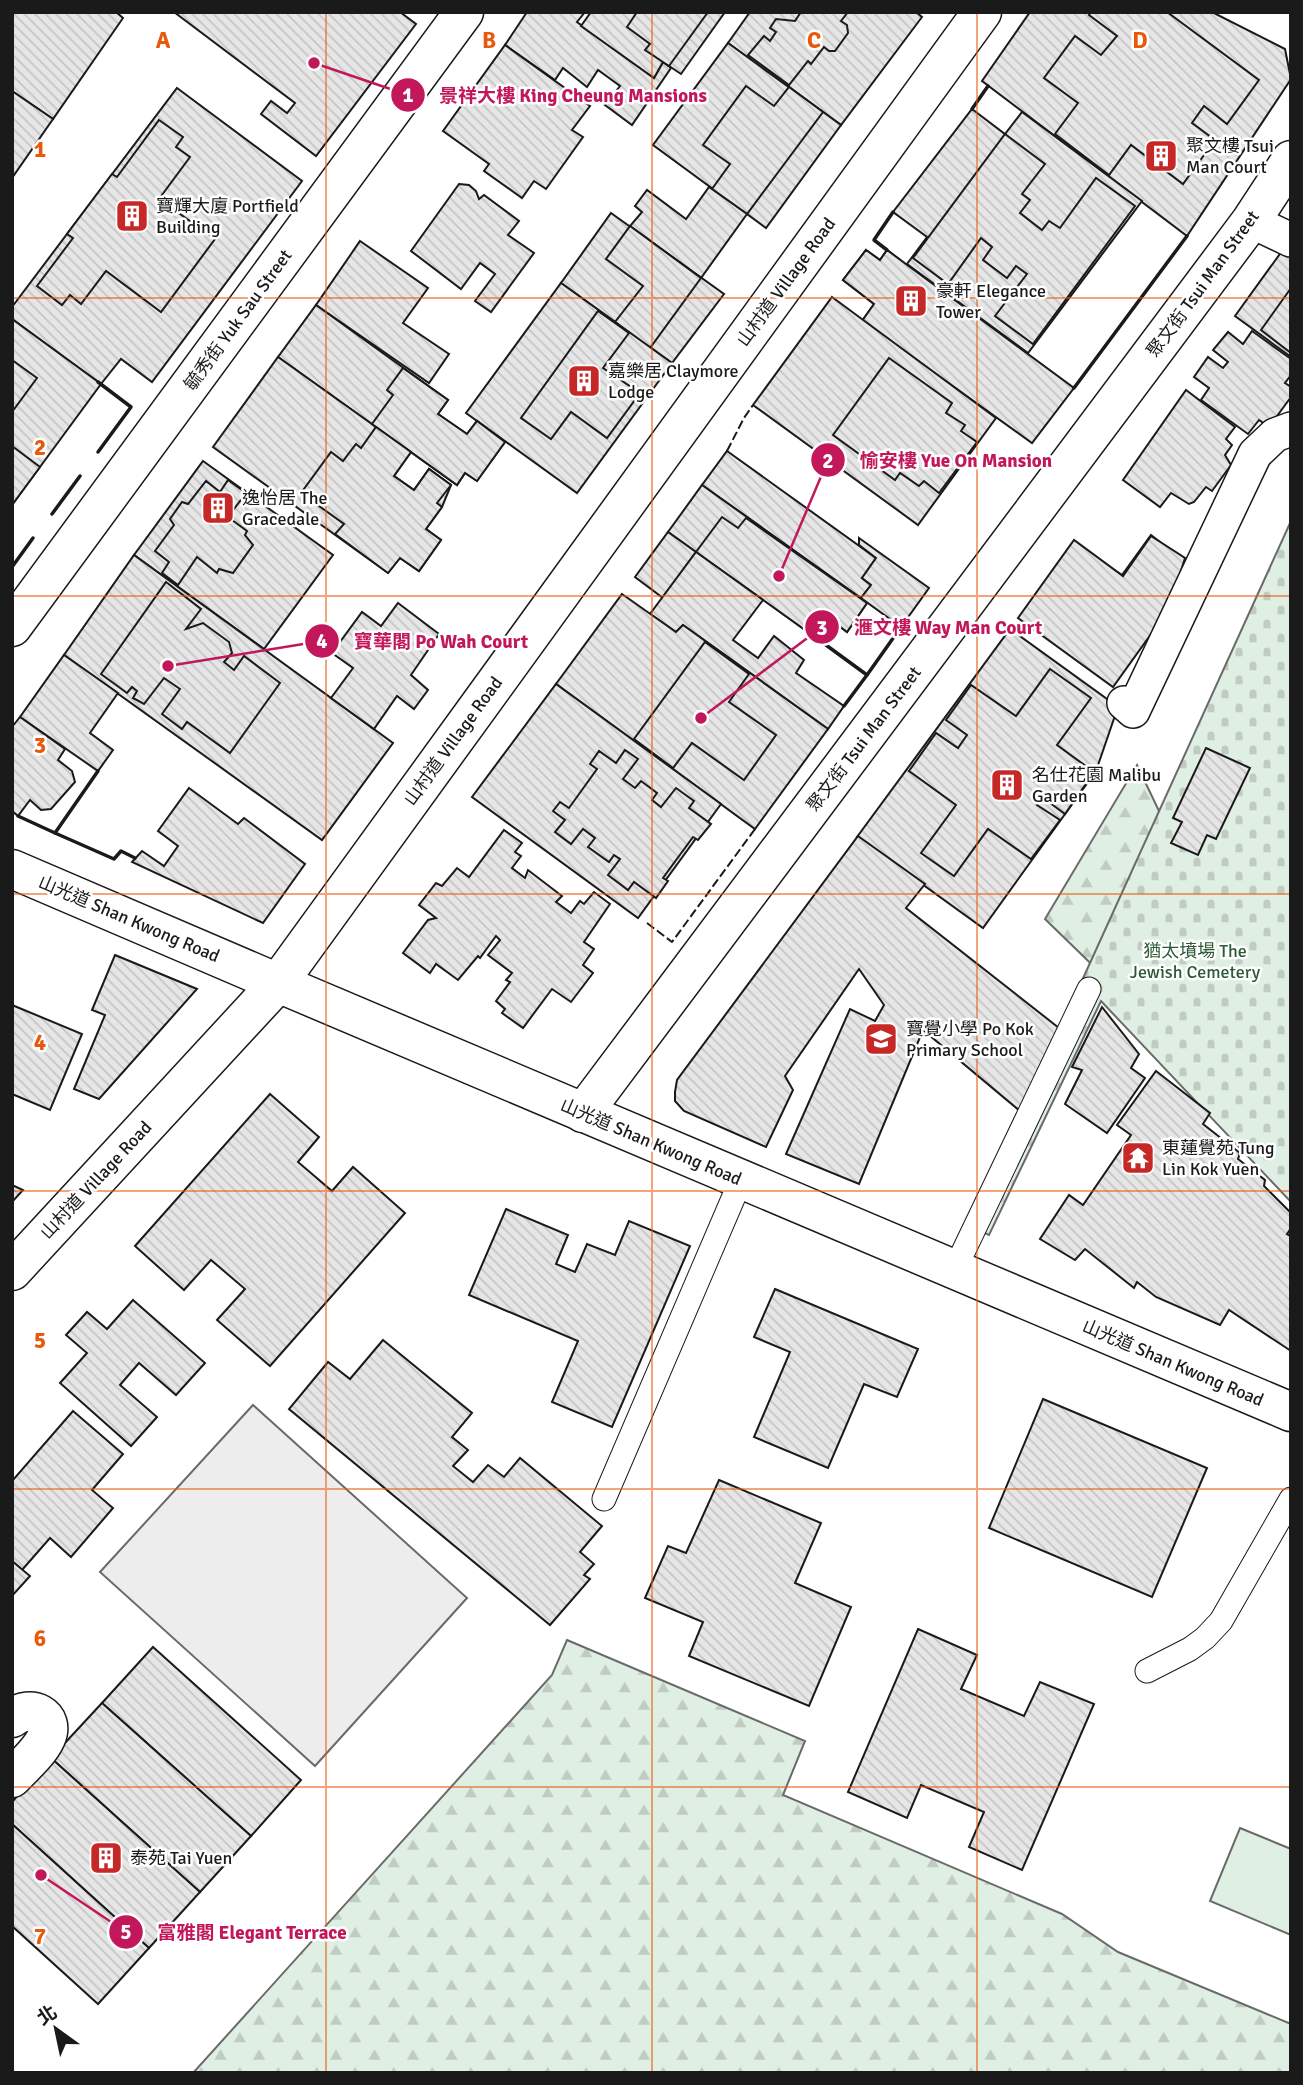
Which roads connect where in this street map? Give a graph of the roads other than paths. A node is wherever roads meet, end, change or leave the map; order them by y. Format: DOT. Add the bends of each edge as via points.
graph roads {
  1 [pos="982,12"];
  2 [pos="447,19"];
  3 [pos="1291,160"];
  4 [pos="1251,220"];
  5 [pos="1291,240"];
  6 [pos="1291,429"];
  7 [pos="12,627"];
  8 [pos="1124,703"];
  9 [pos="12,869"];
  10 [pos="278,983"];
  11 [pos="1089,989"];
  12 [pos="583,1113"];
  13 [pos="741,1180"];
  14 [pos="12,1271"];
  15 [pos="954,1271"];
  16 [pos="1291,1412"];
  17 [pos="604,1499"];
  18 [pos="1291,1499"];
  19 [pos="1147,1671"];
  20 [pos="12,1718"];
  21 [pos="12,1778"];
  1 -- 10 [label="street, 山村道 Village Road"];
  2 -- 7 [label="street, 毓秀街 Yuk Sau Street"];
  3 -- 4 [label="street, 聚文街 Tsui Man Street"];
  4 -- 5 [label="street"];
  4 -- 12 [label="street, 聚文街 Tsui Man Street"];
  6 -- 8 [label="street" via="1275,435 1255,454 1133,711"];
  9 -- 10 [label="street, 山光道 Shan Kwong Road"];
  10 -- 12 [label="street, 山光道 Shan Kwong Road"];
  10 -- 14 [label="street, 山村道 Village Road"];
  11 -- 15 [label="lane"];
  12 -- 13 [label="street, 山光道 Shan Kwong Road"];
  13 -- 15 [label="street, 山光道 Shan Kwong Road"];
  13 -- 17 [label="lane"];
  15 -- 16 [label="street, 山光道 Shan Kwong Road"];
  18 -- 19 [label="lane" via="1221,1621 1190,1649"];
  20 -- 21 [label="street" via="30,1710 47,1723 42,1745"];
}
